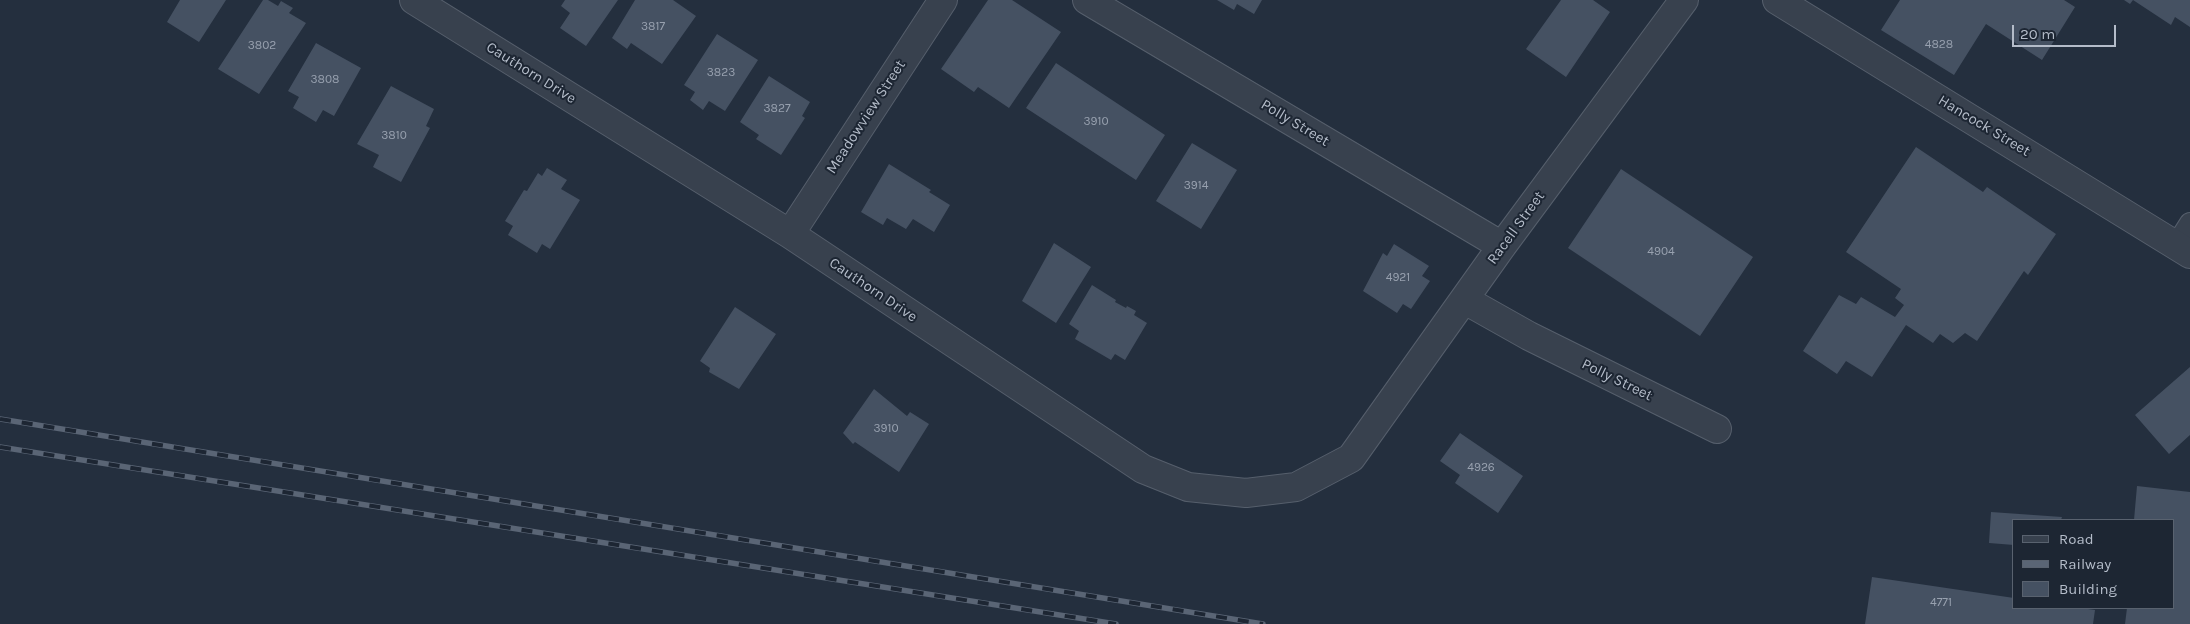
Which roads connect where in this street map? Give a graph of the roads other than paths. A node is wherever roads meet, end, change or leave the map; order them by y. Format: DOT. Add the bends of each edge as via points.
graph roads {
  1 [pos="414,0"];
  2 [pos="943,0"];
  3 [pos="1087,0"];
  4 [pos="1684,0"];
  5 [pos="1777,0"];
  6 [pos="790,234"];
  7 [pos="2185,240"];
  8 [pos="1502,246"];
  9 [pos="1465,300"];
  10 [pos="1717,429"];
  11 [pos="1351,458"];
  1 -- 6 [label="street, Cauthorn Drive"];
  2 -- 6 [label="street, Meadowview Street"];
  3 -- 8 [label="street, Polly Street"];
  4 -- 8 [label="street, Racell Street"];
  5 -- 7 [label="street, Hancock Street"];
  6 -- 11 [label="street, Cauthorn Drive" via="1142,469 1188,487 1246,493 1296,487"];
  8 -- 9 [label="street, Racell Street"];
  9 -- 10 [label="street, Polly Street" via="1529,336"];
  9 -- 11 [label="street, Racell Street"];
}
